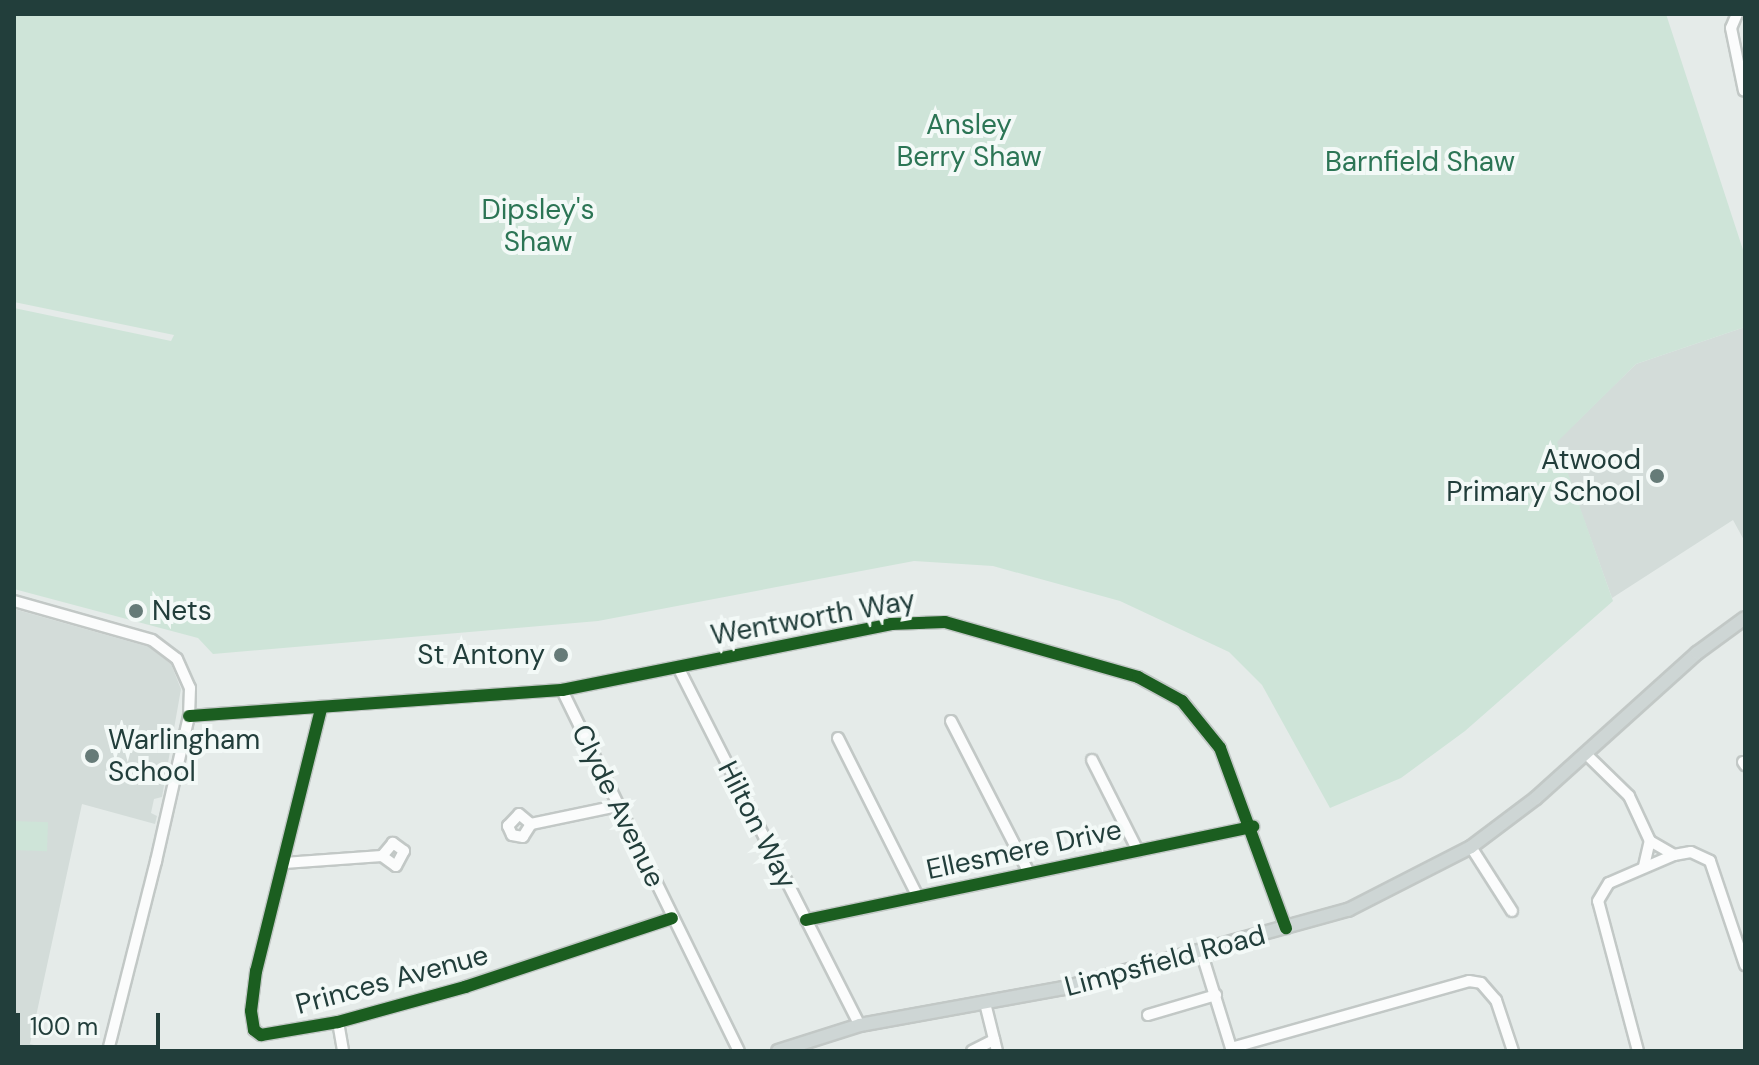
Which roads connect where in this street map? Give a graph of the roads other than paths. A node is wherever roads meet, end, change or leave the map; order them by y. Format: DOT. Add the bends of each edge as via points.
graph roads {
  1 [pos="1734,15"];
  2 [pos="1744,91"];
  3 [pos="14,601"];
  4 [pos="1745,618"];
  5 [pos="678,667"];
  6 [pos="562,690"];
  7 [pos="321,709"];
  8 [pos="189,716"];
  9 [pos="951,721"];
  10 [pos="838,738"];
  11 [pos="1586,754"];
  12 [pos="1092,760"];
  13 [pos="617,806"];
  14 [pos="531,824"];
  15 [pos="1253,827"];
  16 [pos="1650,841"];
  17 [pos="1471,847"];
  18 [pos="1138,851"];
  19 [pos="1674,855"];
  20 [pos="382,856"];
  21 [pos="284,863"];
  22 [pos="1644,866"];
  23 [pos="1029,873"];
  24 [pos="918,897"];
  25 [pos="1512,911"];
  26 [pos="672,918"];
  27 [pos="806,920"];
  28 [pos="1286,928"];
  29 [pos="1201,951"];
  30 [pos="1745,965"];
  31 [pos="1216,995"];
  32 [pos="985,1003"];
  33 [pos="1148,1015"];
  34 [pos="338,1022"];
  35 [pos="860,1025"];
  36 [pos="996,1045"];
  37 [pos="1232,1050"];
  38 [pos="108,1051"];
  39 [pos="343,1051"];
  40 [pos="739,1051"];
  41 [pos="778,1051"];
  42 [pos="972,1051"];
  43 [pos="1513,1051"];
  44 [pos="1638,1051"];
  1 -- 2 [label="street" via="1731,28"];
  3 -- 8 [label="street" via="165,647 186,675"];
  4 -- 11 [label="main road, Limpsfield Road" via="1697,653"];
  5 -- 6 [label="street, Wentworth Way"];
  5 -- 15 [label="street, Wentworth Way" via="912,620 984,632 1138,677 1182,701 1220,748"];
  5 -- 27 [label="street, Hilton Way"];
  6 -- 7 [label="street, Wentworth Way"];
  6 -- 13 [label="street, Clyde Avenue"];
  7 -- 8 [label="street, Wentworth Way"];
  7 -- 21 [label="street, Princes Avenue"];
  8 -- 38 [label="street"];
  9 -- 23 [label="street"];
  10 -- 24 [label="street"];
  11 -- 16 [label="street" via="1629,796"];
  11 -- 17 [label="main road, Limpsfield Road"];
  12 -- 18 [label="street"];
  13 -- 14 [label="street"];
  13 -- 26 [label="street, Clyde Avenue"];
  15 -- 18 [label="street, Ellesmere Drive"];
  15 -- 28 [label="street, Wentworth Way"];
  16 -- 19 [label="street"];
  16 -- 22 [label="street"];
  17 -- 25 [label="street"];
  17 -- 28 [label="main road, Limpsfield Road" via="1348,910"];
  18 -- 23 [label="street, Ellesmere Drive"];
  19 -- 22 [label="street"];
  19 -- 30 [label="street" via="1701,853 1710,861"];
  20 -- 21 [label="street"];
  21 -- 34 [label="street, Princes Avenue" via="256,971 254,1030 274,1035"];
  22 -- 44 [label="street" via="1609,883 1598,901"];
  23 -- 24 [label="street, Ellesmere Drive"];
  24 -- 27 [label="street, Ellesmere Drive"];
  26 -- 34 [label="street, Princes Avenue" via="478,983"];
  26 -- 40 [label="street, Clyde Avenue"];
  27 -- 35 [label="street, Hilton Way"];
  28 -- 29 [label="main road, Limpsfield Road"];
  29 -- 31 [label="street"];
  29 -- 32 [label="main road, Limpsfield Road"];
  31 -- 33 [label="street"];
  31 -- 37 [label="street"];
  32 -- 35 [label="main road, Limpsfield Road"];
  32 -- 36 [label="street"];
  34 -- 39 [label="street"];
  35 -- 41 [label="main road, Limpsfield Road"];
  36 -- 42 [label="street"];
  37 -- 43 [label="street" via="1469,981 1481,983 1496,1000"];
}
